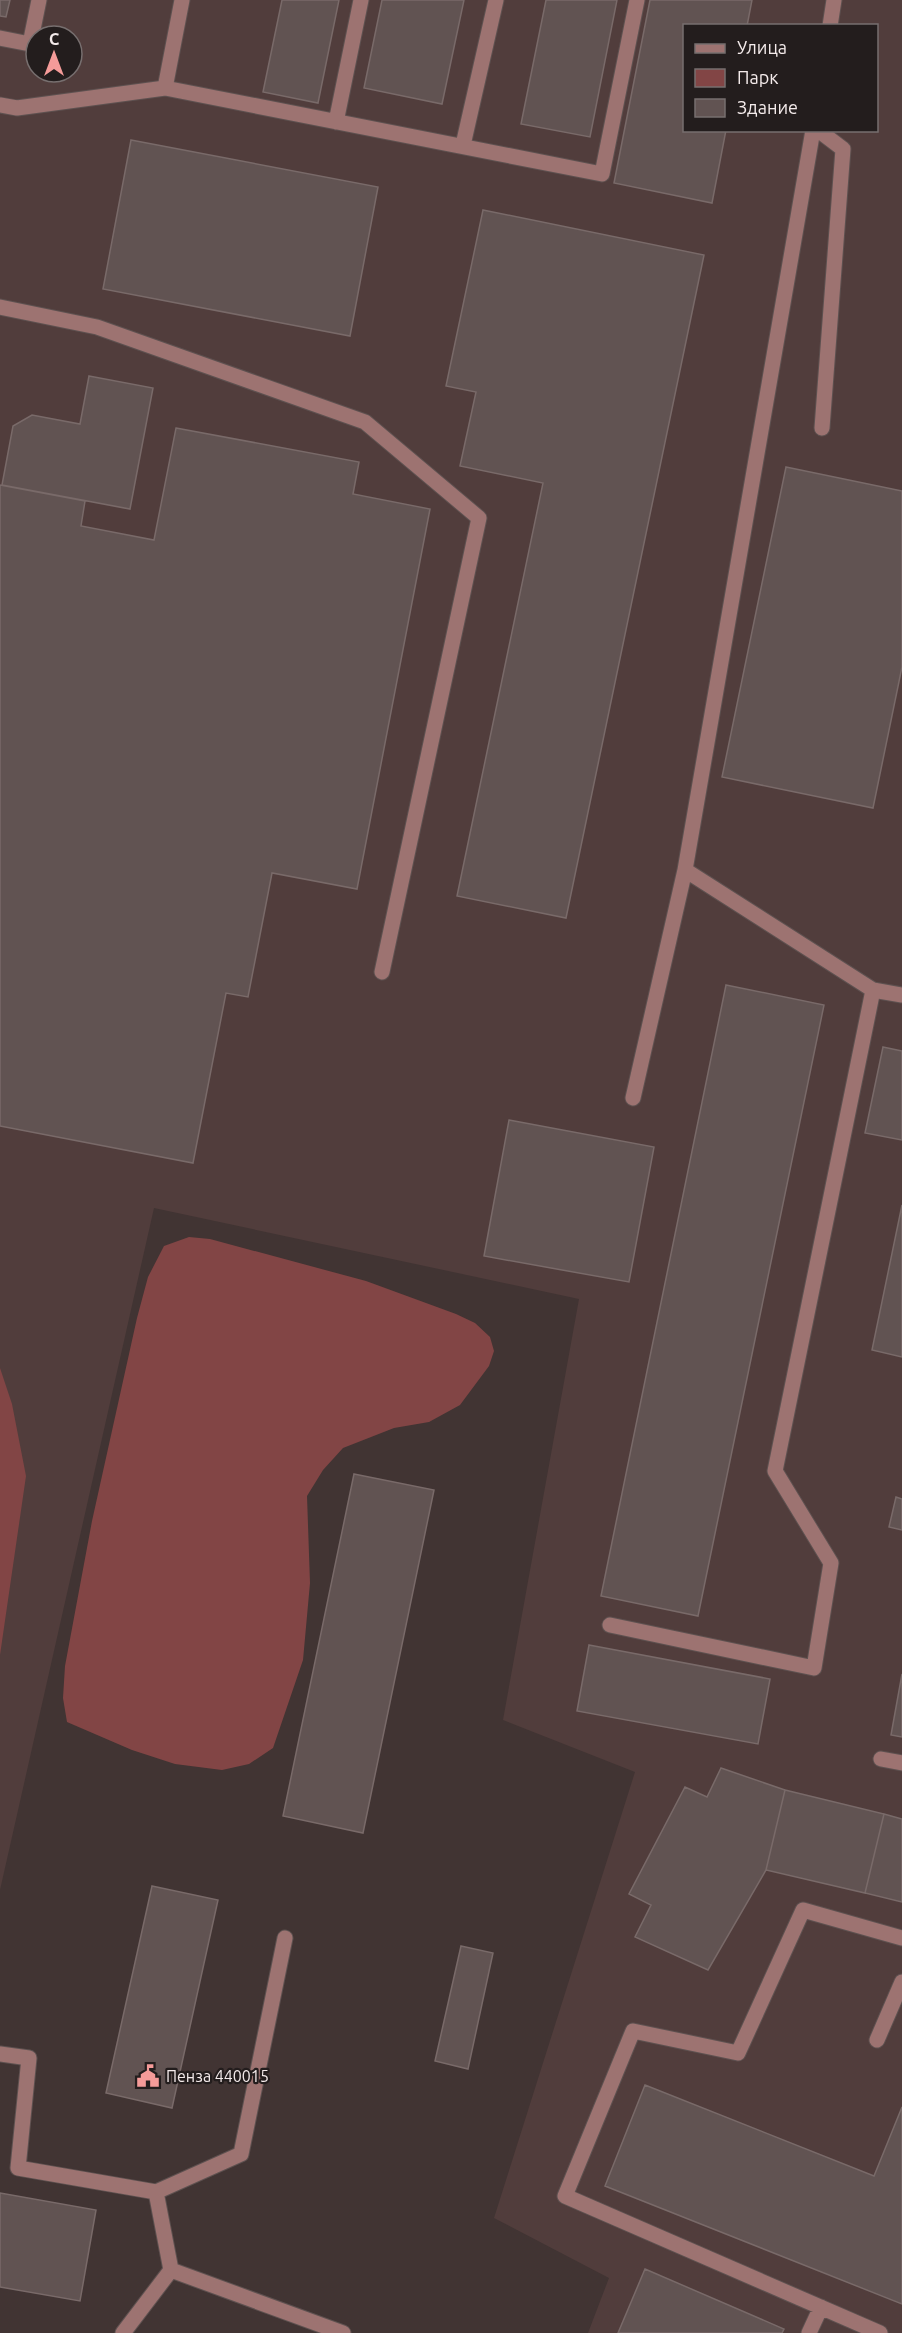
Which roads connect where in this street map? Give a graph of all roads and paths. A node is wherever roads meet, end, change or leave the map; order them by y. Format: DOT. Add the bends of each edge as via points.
graph roads {
  1 [pos="39,0"];
  2 [pos="182,0"];
  3 [pos="361,0"];
  4 [pos="496,0"];
  5 [pos="637,0"];
  6 [pos="834,0"];
  7 [pos="830,24"];
  8 [pos="0,38"];
  9 [pos="165,88"];
  10 [pos="0,105"];
  11 [pos="336,122"];
  12 [pos="816,132"];
  13 [pos="819,132"];
  14 [pos="463,145"];
  15 [pos="0,307"];
  16 [pos="822,428"];
  17 [pos="685,870"];
  18 [pos="382,972"];
  19 [pos="873,990"];
  20 [pos="902,995"];
  21 [pos="633,1098"];
  22 [pos="610,1626"];
  23 [pos="881,1759"];
  24 [pos="902,1763"];
  25 [pos="285,1938"];
  26 [pos="902,1938"];
  27 [pos="902,1982"];
  28 [pos="878,2040"];
  29 [pos="0,2054"];
  30 [pos="156,2192"];
  31 [pos="171,2270"];
  32 [pos="821,2307"];
  33 [pos="123,2333"];
  34 [pos="343,2333"];
  35 [pos="809,2333"];
  36 [pos="880,2333"];
  1 -- 8 [label="lane" via="30,44"];
  2 -- 9 [label="lane"];
  3 -- 11 [label="lane"];
  4 -- 14 [label="lane"];
  5 -- 14 [label="lane" via="602,174"];
  6 -- 7 [label="lane"];
  9 -- 10 [label="lane" via="17,108"];
  9 -- 11 [label="lane"];
  11 -- 14 [label="lane"];
  12 -- 17 [label="lane"];
  13 -- 16 [label="lane" via="843,150"];
  15 -- 18 [label="lane" via="97,327 365,422 479,518"];
  17 -- 19 [label="lane"];
  17 -- 21 [label="lane"];
  19 -- 20 [label="lane"];
  19 -- 22 [label="lane" via="775,1471 831,1563 814,1668"];
  23 -- 24 [label="lane"];
  25 -- 30 [label="lane" via="241,2154"];
  26 -- 32 [label="lane" via="803,1910 738,2053 633,2031 566,2196"];
  27 -- 28 [label="lane"];
  29 -- 30 [label="lane" via="29,2058 18,2168"];
  30 -- 31 [label="lane"];
  31 -- 33 [label="lane"];
  31 -- 34 [label="lane"];
  32 -- 35 [label="lane"];
  32 -- 36 [label="lane"];
}
